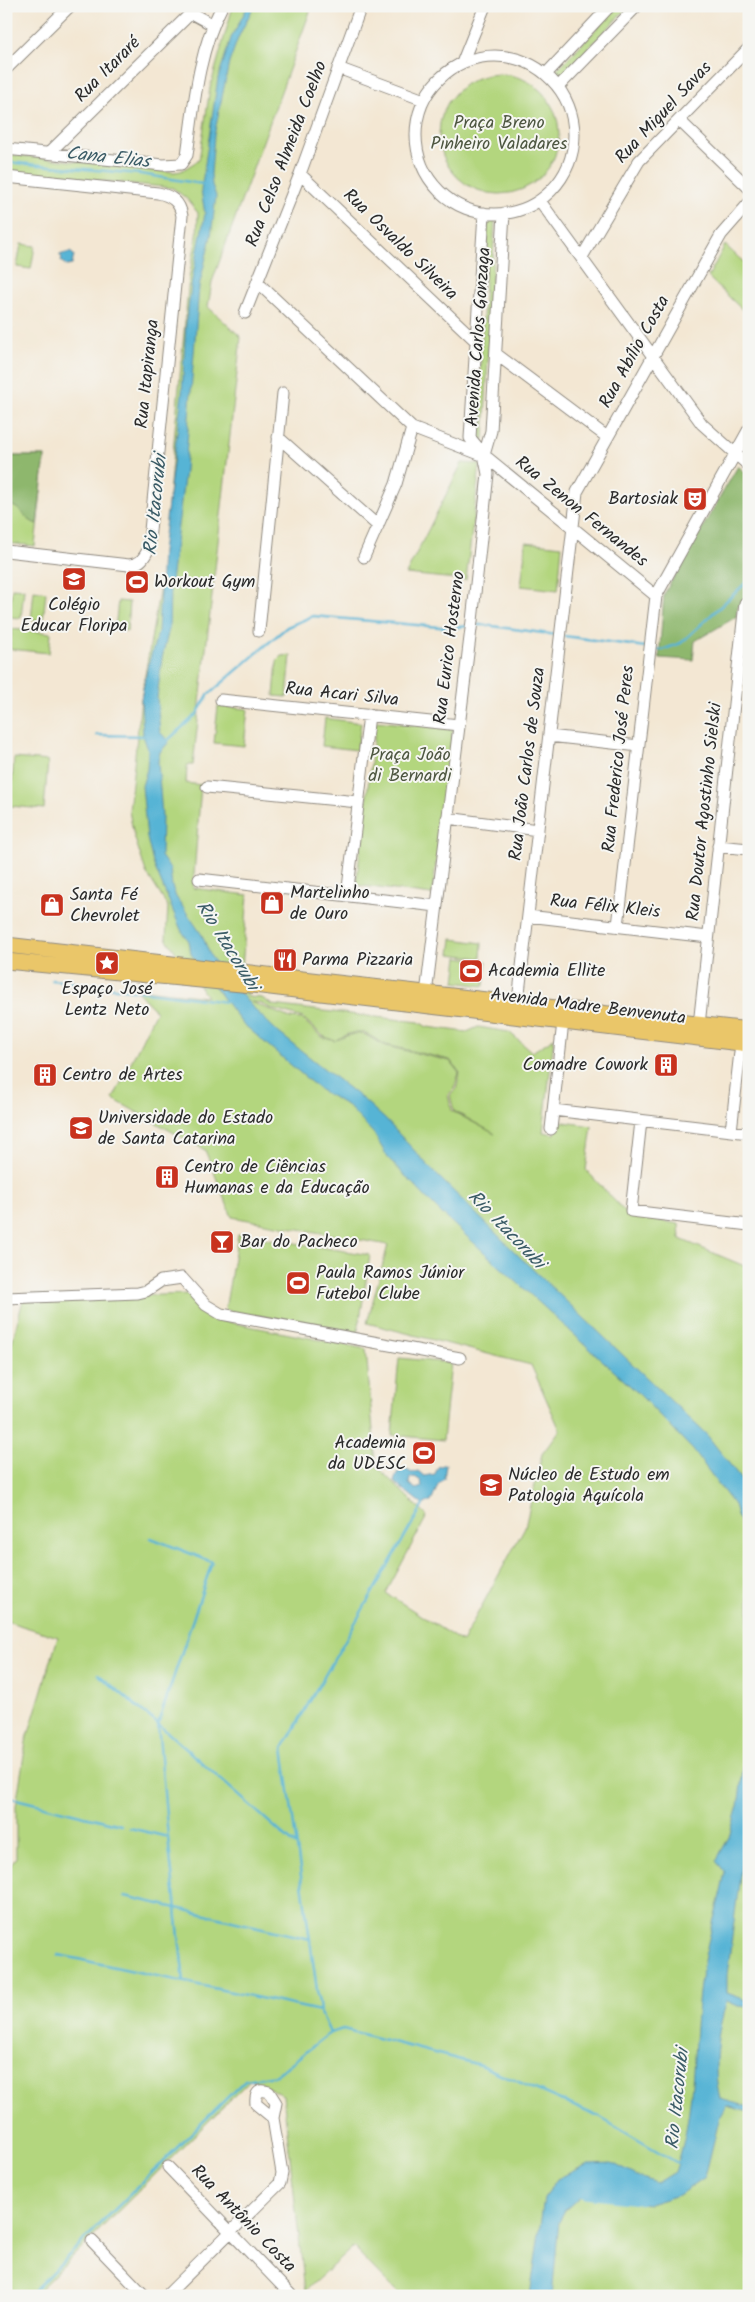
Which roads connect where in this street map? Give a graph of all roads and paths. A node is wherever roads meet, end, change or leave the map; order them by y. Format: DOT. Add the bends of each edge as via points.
graph roads {
  1 [pos="70,6"];
  2 [pos="222,6"];
  3 [pos="361,6"];
  4 [pos="485,6"];
  5 [pos="610,6"];
  6 [pos="637,6"];
  7 [pos="188,9"];
  8 [pos="213,25"];
  9 [pos="749,48"];
  10 [pos="462,63"];
  11 [pos="338,68"];
  12 [pos="6,69"];
  13 [pos="546,74"];
  14 [pos="558,87"];
  15 [pos="424,100"];
  16 [pos="679,120"];
  17 [pos="6,148"];
  18 [pos="49,153"];
  19 [pos="300,174"];
  20 [pos="6,177"];
  21 [pos="749,188"];
  22 [pos="540,201"];
  23 [pos="749,203"];
  24 [pos="484,213"];
  25 [pos="504,213"];
  26 [pos="582,258"];
  27 [pos="257,282"];
  28 [pos="244,313"];
  29 [pos="476,342"];
  30 [pos="496,354"];
  31 [pos="653,355"];
  32 [pos="283,393"];
  33 [pos="412,428"];
  34 [pos="749,429"];
  35 [pos="607,436"];
  36 [pos="278,437"];
  37 [pos="735,453"];
  38 [pos="484,455"];
  39 [pos="749,466"];
  40 [pos="378,526"];
  41 [pos="573,528"];
  42 [pos="6,551"];
  43 [pos="364,557"];
  44 [pos="656,596"];
  45 [pos="745,603"];
  46 [pos="259,632"];
  47 [pos="221,700"];
  48 [pos="369,715"];
  49 [pos="459,725"];
  50 [pos="549,736"];
  51 [pos="639,746"];
  52 [pos="207,787"];
  53 [pos="358,802"];
  54 [pos="448,818"];
  55 [pos="538,830"];
  56 [pos="718,846"];
  57 [pos="749,849"];
  58 [pos="199,879"];
  59 [pos="347,896"];
  60 [pos="436,906"];
  61 [pos="528,916"];
  62 [pos="618,926"];
  63 [pos="708,937"];
  64 [pos="6,945"];
  65 [pos="6,961"];
  66 [pos="199,974"];
  67 [pos="424,1000"];
  68 [pos="517,1011"];
  69 [pos="563,1022"];
  70 [pos="698,1025"];
  71 [pos="749,1030"];
  72 [pos="745,1044"];
  73 [pos="553,1110"];
  74 [pos="641,1121"];
  75 [pos="551,1129"];
  76 [pos="731,1131"];
  77 [pos="749,1133"];
  78 [pos="749,1224"];
  79 [pos="6,1298"];
  80 [pos="460,1358"];
  81 [pos="273,2118"];
  82 [pos="168,2167"];
  83 [pos="231,2232"];
  84 [pos="92,2241"];
  85 [pos="145,2296"];
  86 [pos="166,2296"];
  87 [pos="292,2296"];
  1 -- 12 [label="street"];
  2 -- 8 [label="street"];
  3 -- 11 [label="street, Rua Celso Almeida Coelho"];
  4 -- 10 [label="street"];
  5 -- 13 [label="street"];
  6 -- 14 [label="street"];
  7 -- 8 [label="street"];
  7 -- 18 [label="street, Rua Itararé"];
  8 -- 18 [label="street" via="196,89 187,155 181,164"];
  9 -- 16 [label="street, Rua Miguel Savas"];
  10 -- 13 [label="street" via="479,57 514,58"];
  10 -- 15 [label="street" via="447,72"];
  11 -- 15 [label="street"];
  11 -- 19 [label="street, Rua Celso Almeida Coelho"];
  13 -- 14 [label="street"];
  14 -- 22 [label="street" via="572,116 573,148 562,178"];
  15 -- 24 [label="street" via="417,120 416,141 421,162 431,181 451,200"];
  16 -- 21 [label="street"];
  16 -- 26 [label="street, Rua Miguel Savas" via="631,172"];
  17 -- 18 [label="street"];
  19 -- 27 [label="street, Rua Celso Almeida Coelho"];
  19 -- 29 [label="street, Rua Osvaldo Silveira"];
  20 -- 42 [label="street, Rua Itapiranga" via="158,193 178,202 182,216 145,557 135,564 128,564"];
  22 -- 25 [label="street"];
  22 -- 26 [label="street"];
  23 -- 31 [label="street, Rua Abílio Costa" via="721,236"];
  24 -- 25 [label="street"];
  24 -- 29 [label="street, Avenida Carlos Gonzaga"];
  25 -- 30 [label="street, Avenida Carlos Gonzaga"];
  26 -- 31 [label="street"];
  27 -- 28 [label="street, Rua Celso Almeida Coelho"];
  27 -- 33 [label="street"];
  29 -- 38 [label="street, Avenida Carlos Gonzaga" via="470,438"];
  30 -- 35 [label="street"];
  30 -- 38 [label="street, Avenida Carlos Gonzaga" via="491,431"];
  31 -- 35 [label="street, Rua Abílio Costa"];
  31 -- 37 [label="street" via="702,424"];
  32 -- 36 [label="street"];
  33 -- 38 [label="street"];
  33 -- 40 [label="street" via="396,484"];
  34 -- 37 [label="street"];
  35 -- 41 [label="street, Rua Abílio Costa" via="579,486"];
  36 -- 40 [label="street"];
  36 -- 46 [label="street"];
  37 -- 39 [label="street"];
  37 -- 44 [label="street"];
  38 -- 41 [label="street, Rua Zenon Fernandes"];
  38 -- 49 [label="street, Rua Eurico Hosterno" via="488,474"];
  40 -- 43 [label="street"];
  41 -- 44 [label="street, Rua Zenon Fernandes"];
  41 -- 50 [label="street, Rua João Carlos de Souza"];
  44 -- 51 [label="street, Rua Frederico José Peres"];
  45 -- 56 [label="street, Rua Doutor Agostinho Sielski"];
  47 -- 48 [label="street, Rua Acari Silva"];
  48 -- 49 [label="street, Rua Acari Silva"];
  48 -- 53 [label="street"];
  49 -- 54 [label="street, Rua Eurico Hosterno"];
  50 -- 51 [label="street"];
  50 -- 55 [label="street, Rua João Carlos de Souza"];
  51 -- 62 [label="street, Rua Frederico José Peres"];
  52 -- 53 [label="street"];
  53 -- 59 [label="street"];
  54 -- 55 [label="street"];
  54 -- 60 [label="street, Rua Eurico Hosterno"];
  55 -- 61 [label="street, Rua João Carlos de Souza"];
  56 -- 57 [label="street"];
  56 -- 63 [label="street, Rua Doutor Agostinho Sielski"];
  58 -- 59 [label="street"];
  59 -- 60 [label="street"];
  60 -- 67 [label="street, Rua Eurico Hosterno"];
  61 -- 62 [label="street, Rua Félix Kleis"];
  61 -- 68 [label="street, Rua João Carlos de Souza"];
  62 -- 63 [label="street, Rua Félix Kleis"];
  63 -- 70 [label="street, Rua Doutor Agostinho Sielski"];
  64 -- 66 [label="main road, Avenida Madre Benvenuta"];
  65 -- 66 [label="main road, Avenida Madre Benvenuta"];
  66 -- 67 [label="main road, Avenida Madre Benvenuta" via="262,986"];
  66 -- 67 [label="main road, Avenida Madre Benvenuta" via="250,974"];
  67 -- 68 [label="main road, Avenida Madre Benvenuta"];
  68 -- 69 [label="main road, Avenida Madre Benvenuta"];
  68 -- 70 [label="main road, Avenida Madre Benvenuta"];
  69 -- 72 [label="main road, Avenida Madre Benvenuta"];
  69 -- 73 [label="street"];
  70 -- 71 [label="main road, Avenida Madre Benvenuta"];
  72 -- 76 [label="street"];
  73 -- 74 [label="street"];
  73 -- 75 [label="street"];
  74 -- 76 [label="street"];
  74 -- 78 [label="street" via="631,1211"];
  76 -- 77 [label="street"];
  79 -- 80 [label="street" via="138,1292 146,1291 161,1281 182,1278 206,1305 221,1314"];
  81 -- 83 [label="street" via="282,2173 280,2183"];
  82 -- 83 [label="street, Rua Antônio Costa"];
  83 -- 86 [label="street"];
  83 -- 87 [label="street, Rua Antônio Costa"];
  84 -- 85 [label="street"];
}
